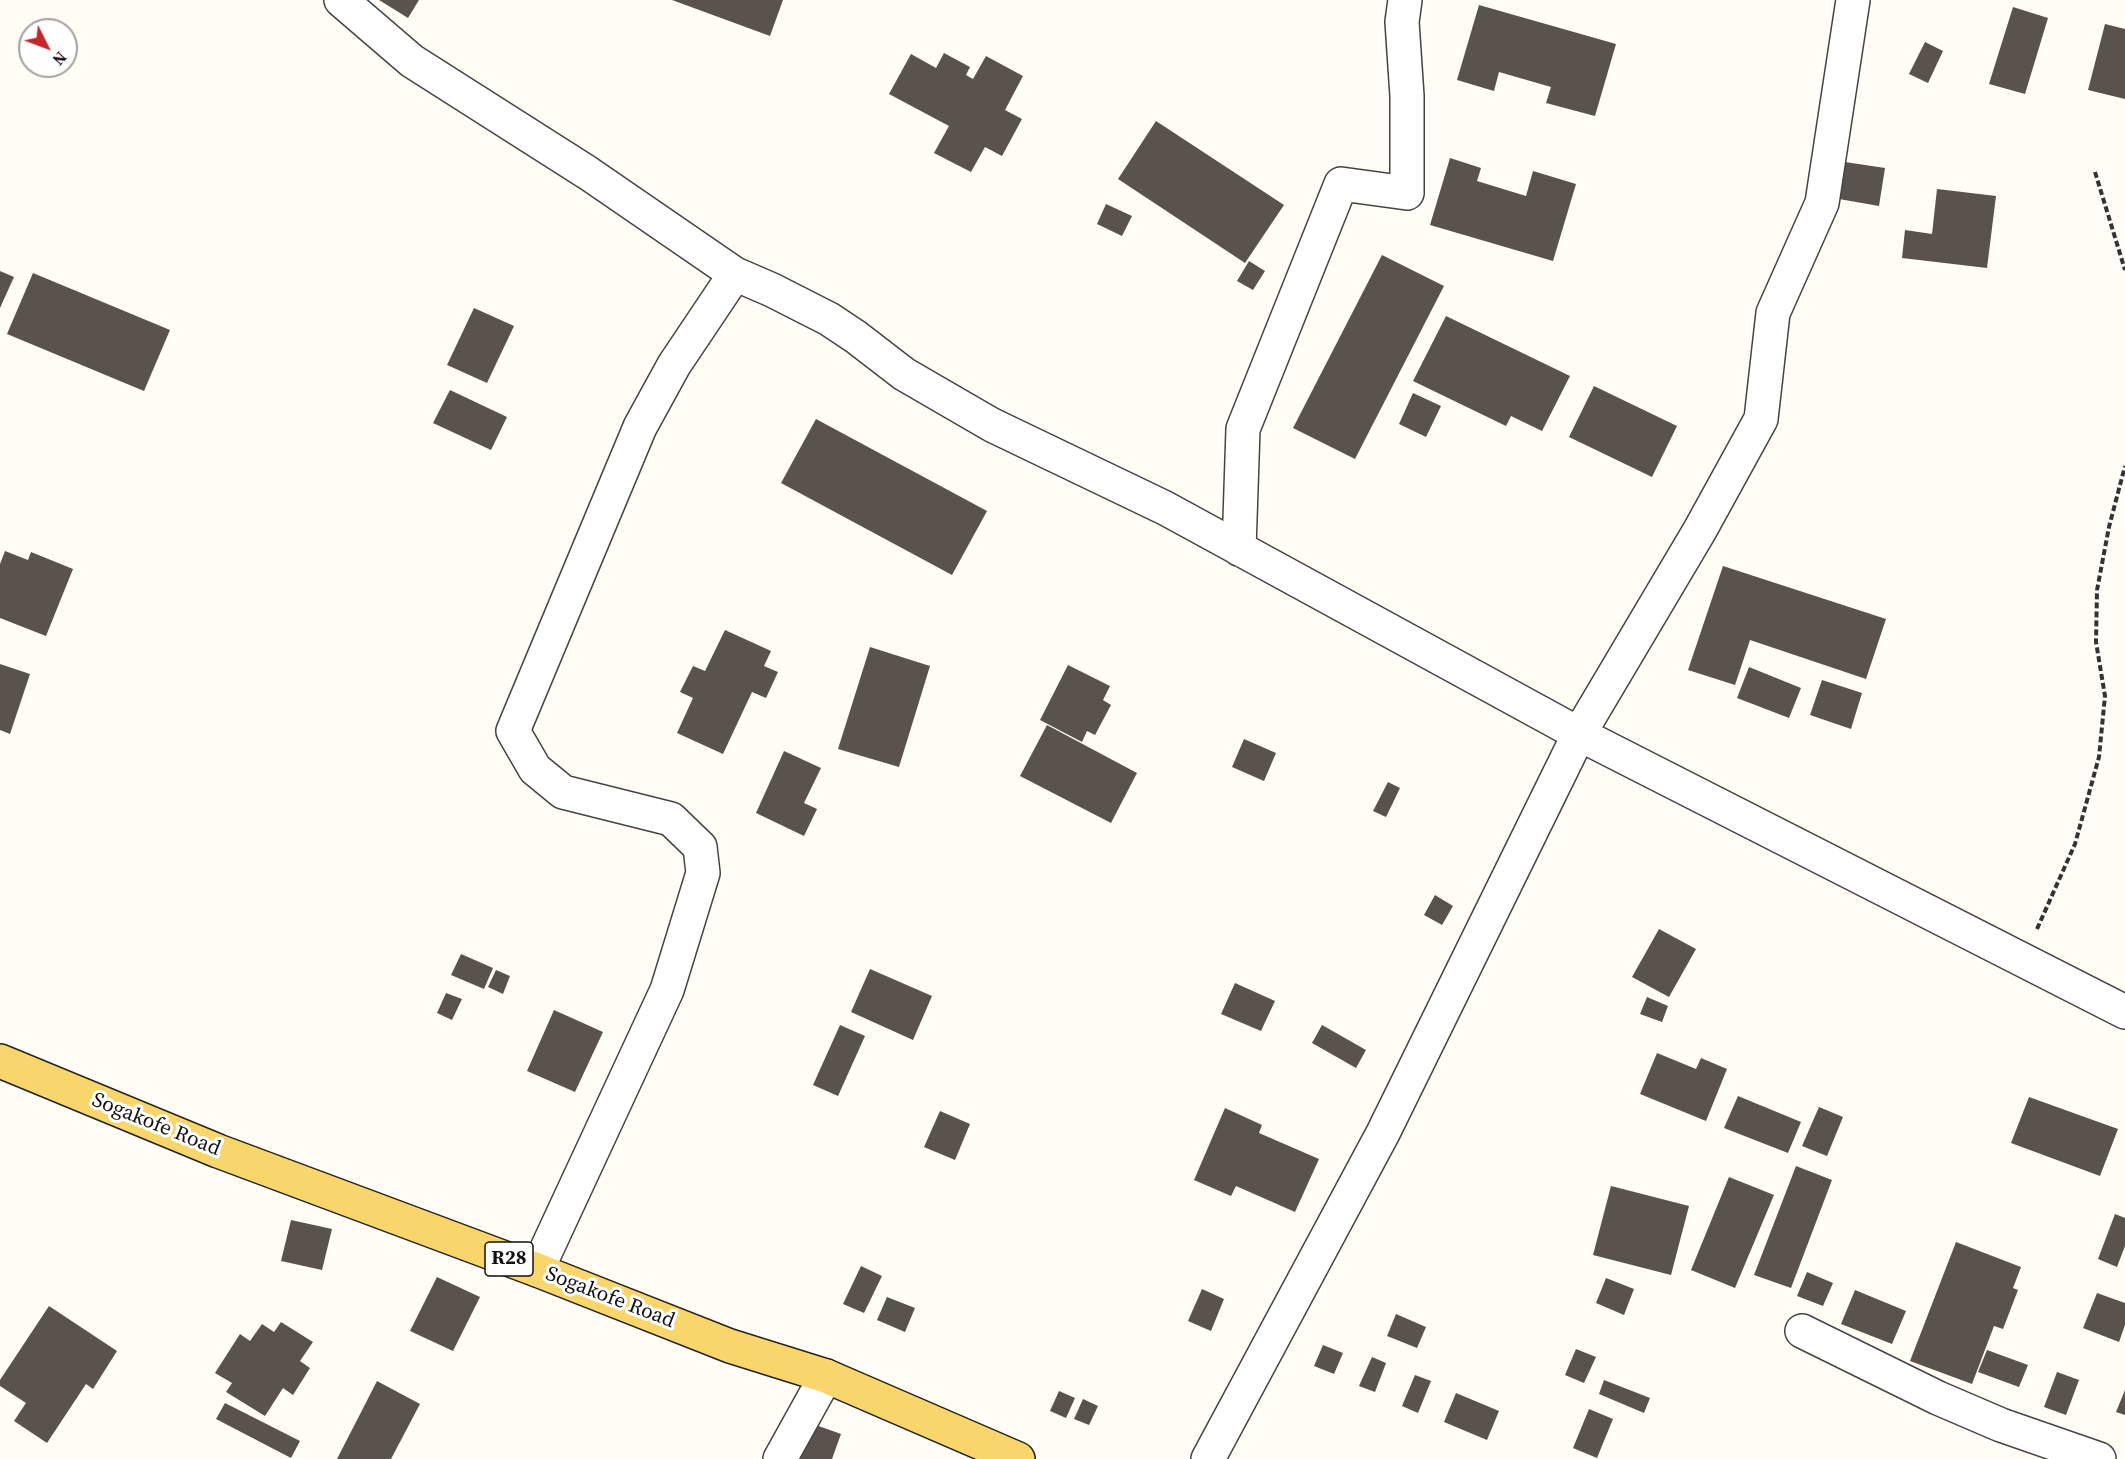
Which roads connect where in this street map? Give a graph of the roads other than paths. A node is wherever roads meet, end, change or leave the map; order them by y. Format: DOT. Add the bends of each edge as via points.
graph roads {
  1 [pos="340,0"];
  2 [pos="1405,0"];
  3 [pos="1853,0"];
  4 [pos="735,274"];
  5 [pos="1239,549"];
  6 [pos="1579,734"];
  7 [pos="2125,1012"];
  8 [pos="0,1061"];
  9 [pos="537,1270"];
  10 [pos="1802,1331"];
  11 [pos="826,1376"];
  12 [pos="780,1459"];
  13 [pos="1018,1459"];
  14 [pos="1208,1459"];
  15 [pos="2099,1459"];
  1 -- 4 [label="street" via="412,61 588,173"];
  2 -- 5 [label="street" via="1402,22 1407,193 1341,184 1243,429"];
  3 -- 6 [label="street" via="1822,203 1773,313 1761,418 1700,530"];
  4 -- 5 [label="street" via="829,320 904,374 992,425 1165,508"];
  4 -- 9 [label="street" via="674,365 640,427 513,731 535,769 563,792 671,819 700,846 703,873 667,990"];
  5 -- 6 [label="street"];
  6 -- 7 [label="street"];
  6 -- 14 [label="street" via="1383,1133"];
  8 -- 9 [label="main road, Sogakofe Road / R28" via="218,1151"];
  9 -- 11 [label="main road, Sogakofe Road / R28" via="730,1346"];
  10 -- 15 [label="street" via="1938,1398"];
  11 -- 12 [label="street"];
  11 -- 13 [label="main road, Sogakofe Road / R28"];
}
